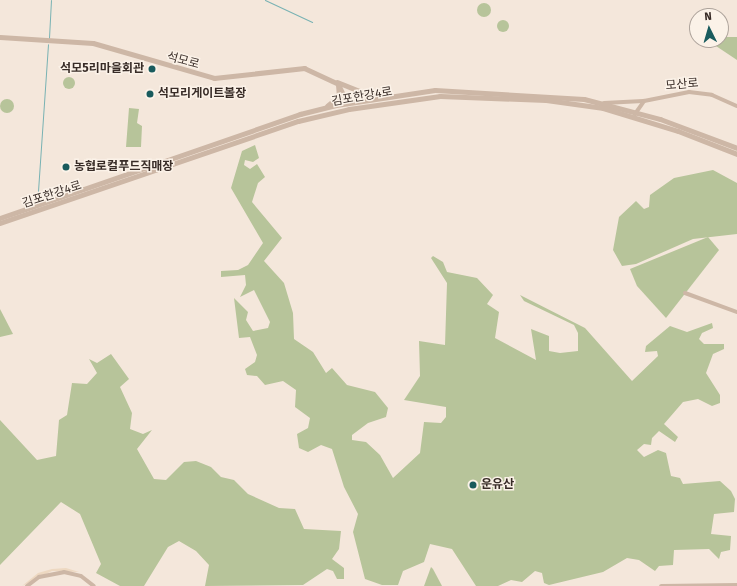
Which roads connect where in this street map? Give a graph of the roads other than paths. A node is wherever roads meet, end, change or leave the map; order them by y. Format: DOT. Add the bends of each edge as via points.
graph roads {
  1 [pos="0,37"];
  2 [pos="330,79"];
  3 [pos="338,84"];
  4 [pos="393,96"];
  5 [pos="644,101"];
  6 [pos="347,103"];
  7 [pos="604,103"];
  8 [pos="737,106"];
  9 [pos="323,108"];
  10 [pos="635,114"];
  11 [pos="737,148"];
  12 [pos="737,154"];
  13 [pos="0,218"];
  14 [pos="0,223"];
  15 [pos="685,293"];
  16 [pos="737,312"];
  17 [pos="720,585"];
  18 [pos="737,585"];
  19 [pos="27,586"];
  20 [pos="94,586"];
  21 [pos="661,586"];
  1 -- 2 [label="street, 석모로" via="92,44 205,77 241,77 298,68"];
  2 -- 3 [label="street, 석모로"];
  2 -- 4 [label="street" via="364,93"];
  3 -- 6 [label="street"];
  3 -- 9 [label="street" via="339,96"];
  4 -- 6 [label="street, 김포한강4로"];
  4 -- 7 [label="street, 김포한강4로" via="468,90 546,94"];
  5 -- 7 [label="street, 모산로"];
  5 -- 8 [label="street, 모산로" via="698,92"];
  5 -- 10 [label="street"];
  6 -- 9 [label="street, 김포한강4로"];
  7 -- 10 [label="street, 김포한강4로"];
  9 -- 13 [label="street, 김포한강4로"];
  10 -- 11 [label="street, 김포한강4로"];
  10 -- 12 [label="street, 김포한강4로"];
  10 -- 14 [label="street, 김포한강4로" via="589,105 474,96 440,96 363,106 269,130"];
  15 -- 16 [label="street"];
  17 -- 18 [label="street"];
  17 -- 21 [label="street"];
  19 -- 20 [label="street" via="39,577 64,572 78,575"];
}
